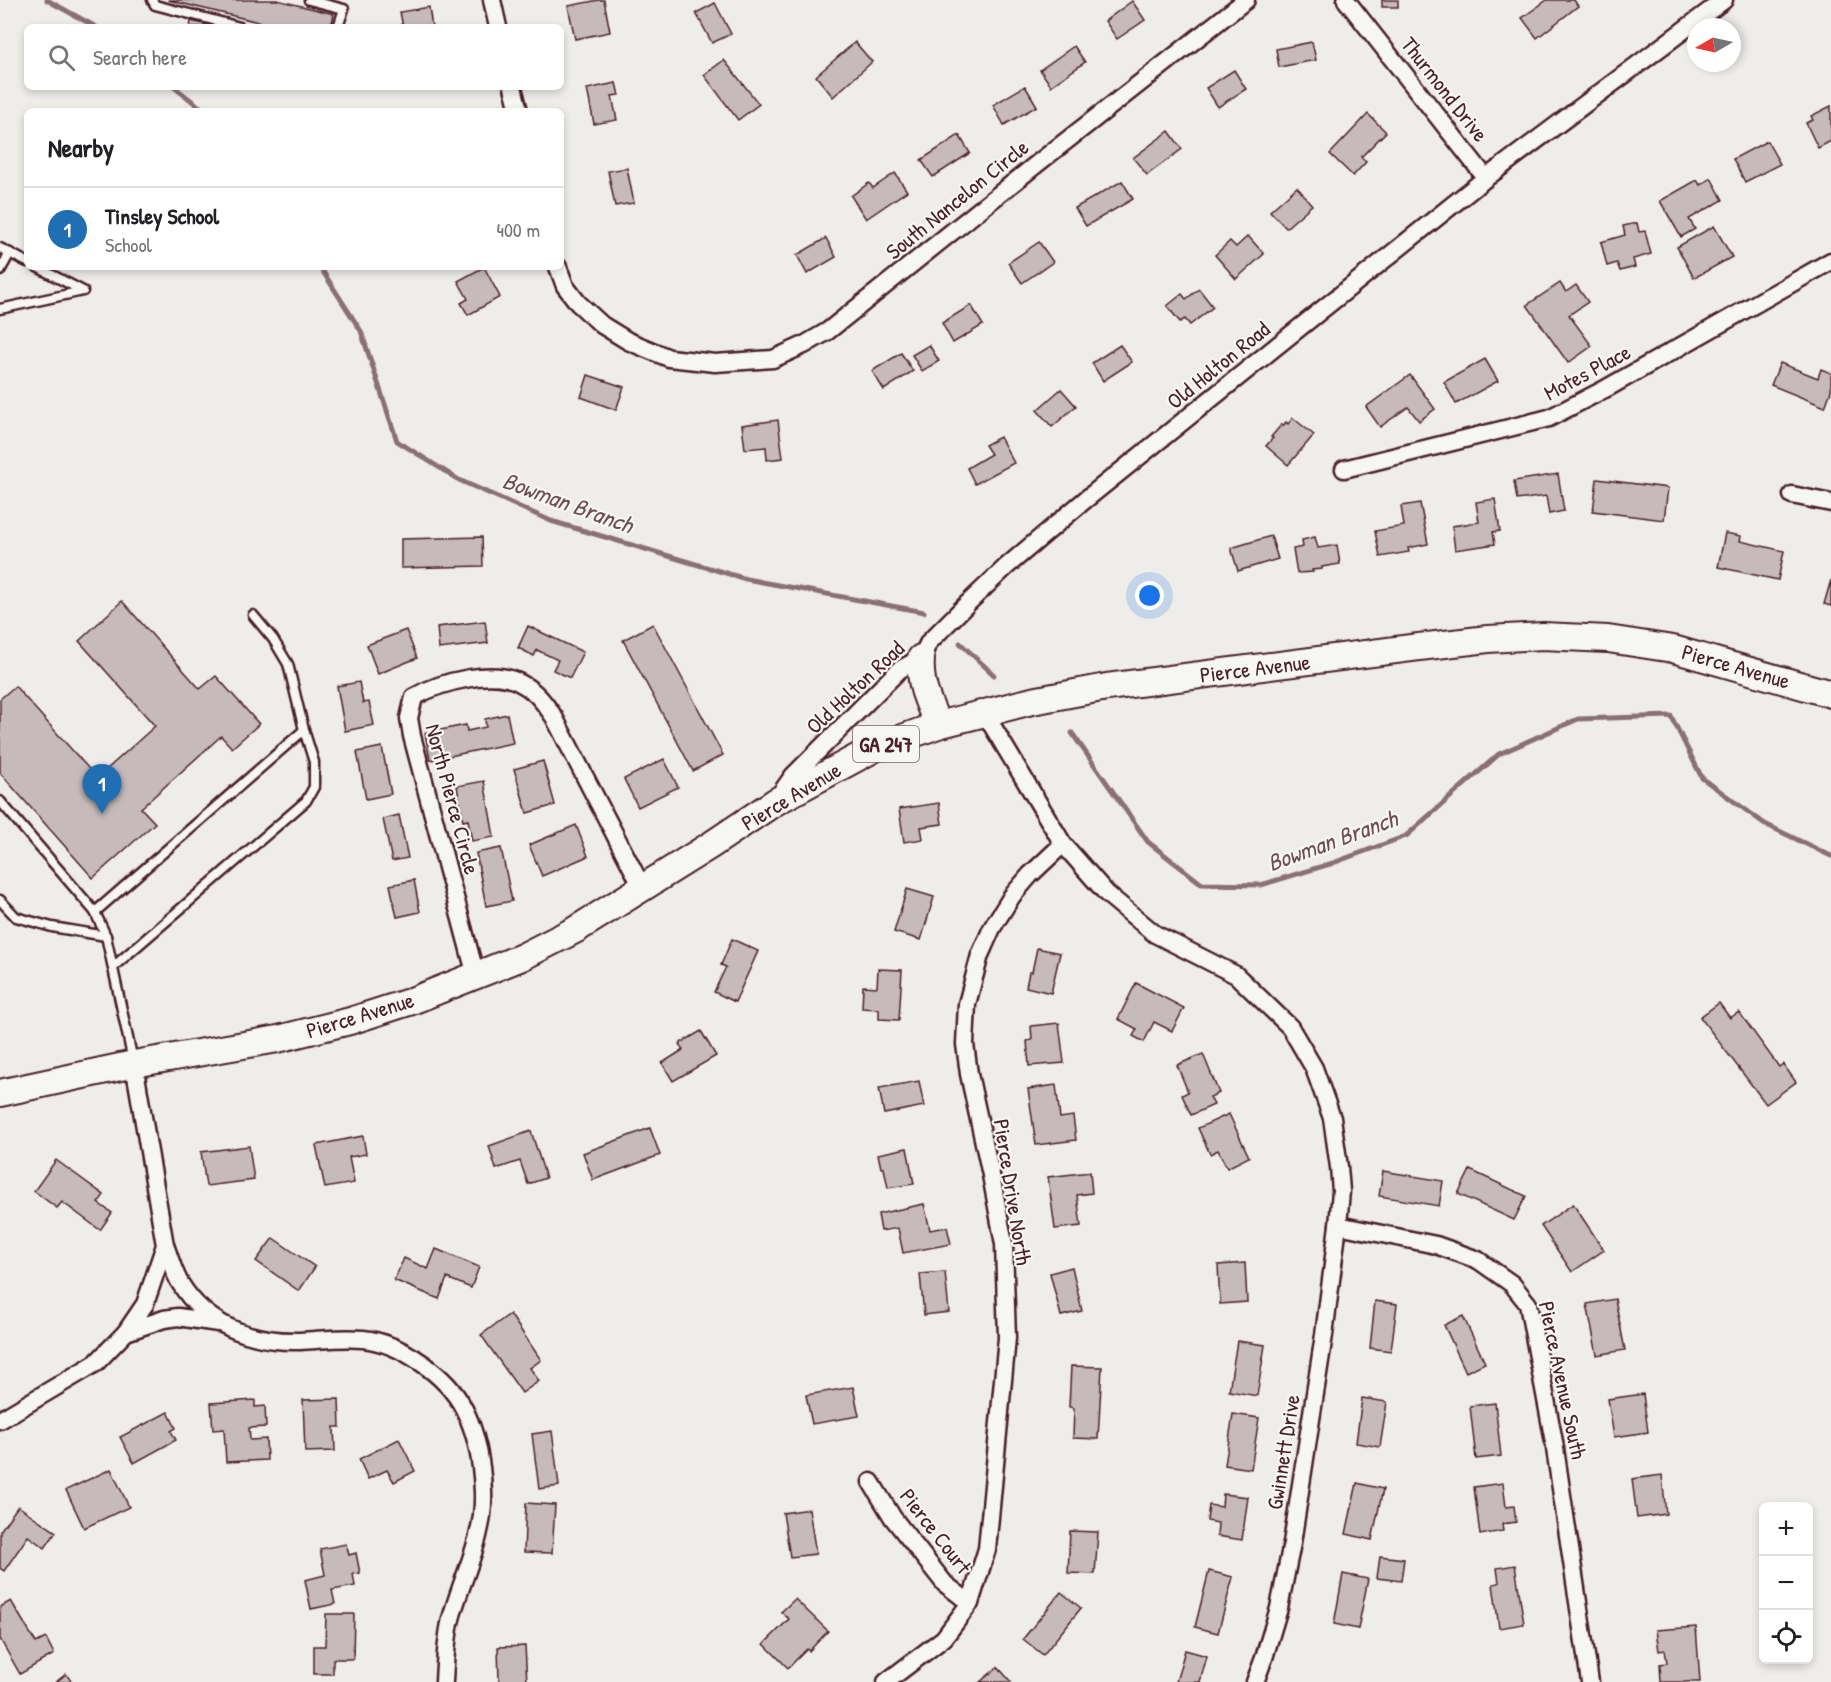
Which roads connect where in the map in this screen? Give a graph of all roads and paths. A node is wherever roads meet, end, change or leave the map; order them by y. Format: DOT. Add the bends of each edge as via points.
graph roads {
  1 [pos="152,0"];
  2 [pos="309,0"];
  3 [pos="492,0"];
  4 [pos="1246,0"];
  5 [pos="1346,0"];
  6 [pos="1724,0"];
  7 [pos="228,24"];
  8 [pos="339,24"];
  9 [pos="497,24"];
  10 [pos="514,90"];
  11 [pos="518,108"];
  12 [pos="1486,178"];
  13 [pos="0,248"];
  14 [pos="10,253"];
  15 [pos="24,260"];
  16 [pos="1831,261"];
  17 [pos="43,270"];
  18 [pos="559,270"];
  19 [pos="0,271"];
  20 [pos="0,309"];
  21 [pos="1344,469"];
  22 [pos="1792,495"];
  23 [pos="1831,503"];
  24 [pos="253,615"];
  25 [pos="921,658"];
  26 [pos="1831,694"];
  27 [pos="984,712"];
  28 [pos="938,725"];
  29 [pos="304,730"];
  30 [pos="0,801"];
  31 [pos="775,802"];
  32 [pos="1063,844"];
  33 [pos="643,888"];
  34 [pos="0,900"];
  35 [pos="95,912"];
  36 [pos="106,936"];
  37 [pos="112,967"];
  38 [pos="476,976"];
  39 [pos="134,1064"];
  40 [pos="0,1093"];
  41 [pos="1338,1225"];
  42 [pos="165,1245"];
  43 [pos="218,1323"];
  44 [pos="126,1332"];
  45 [pos="0,1420"];
  46 [pos="871,1482"];
  47 [pos="970,1603"];
  48 [pos="444,1682"];
  49 [pos="886,1682"];
  50 [pos="1255,1682"];
  51 [pos="1590,1682"];
  1 -- 7 [label="lane" via="155,5"];
  2 -- 8 [label="lane" via="344,9"];
  3 -- 9 [label="street"];
  4 -- 18 [label="street, South Nancelon Circle" via="828,331 773,359 715,363 669,358 628,341 578,303"];
  5 -- 12 [label="street, Thurmond Drive"];
  6 -- 12 [label="street, Old Holton Road"];
  10 -- 11 [label="street"];
  12 -- 25 [label="street, Old Holton Road" via="1007,566 929,642"];
  13 -- 14 [label="lane"];
  14 -- 15 [label="lane"];
  14 -- 19 [label="lane"];
  16 -- 21 [label="street, Motes Place" via="1549,418"];
  17 -- 20 [label="lane" via="83,291"];
  22 -- 23 [label="street"];
  24 -- 29 [label="lane" via="288,664"];
  25 -- 28 [label="main road" via="921,683"];
  25 -- 31 [label="street, Old Holton Road" via="899,670 793,776"];
  26 -- 27 [label="main road, Pierce Avenue / GA 247" via="1673,649 1608,639 1543,636 1419,647 1107,687"];
  27 -- 28 [label="main road, Pierce Avenue / GA 247"];
  27 -- 32 [label="street"];
  28 -- 31 [label="main road, Pierce Avenue / GA 247" via="875,748"];
  29 -- 35 [label="lane"];
  29 -- 37 [label="lane" via="314,762 314,787 306,801"];
  30 -- 35 [label="lane"];
  31 -- 33 [label="main road, Pierce Avenue / GA 247"];
  32 -- 41 [label="street" via="1107,894 1155,934 1236,975 1290,1027 1314,1068 1332,1118 1341,1191"];
  32 -- 47 [label="street, Pierce Drive North" via="1030,874 992,928 967,1004 965,1044 969,1074 1004,1244 1007,1338 987,1549"];
  33 -- 38 [label="main road, Pierce Avenue / GA 247" via="575,930"];
  33 -- 38 [label="street, North Pierce Circle" via="554,717 539,696 521,682 503,676 429,688 414,697 408,718"];
  34 -- 36 [label="lane" via="16,917"];
  35 -- 36 [label="lane"];
  36 -- 37 [label="lane"];
  37 -- 39 [label="lane"];
  38 -- 39 [label="main road, Pierce Avenue / GA 247" via="350,1021 278,1039"];
  39 -- 40 [label="main road, Pierce Avenue / GA 247"];
  39 -- 42 [label="street"];
  41 -- 50 [label="street, Gwinnett Drive" via="1292,1542 1279,1608"];
  41 -- 51 [label="street, Pierce Avenue South" via="1436,1245 1478,1260 1512,1284 1528,1304 1554,1442"];
  42 -- 43 [label="street" via="180,1283 195,1304"];
  42 -- 44 [label="street" via="145,1304"];
  43 -- 44 [label="street" via="178,1317"];
  43 -- 48 [label="street" via="267,1340 363,1339 379,1343 426,1366 440,1377 463,1407 472,1428 484,1495 478,1540 449,1630"];
  44 -- 45 [label="street" via="96,1364"];
  46 -- 47 [label="street, Pierce Court" via="893,1518 945,1584"];
  47 -- 49 [label="street, Pierce Drive North" via="944,1638"];
}
